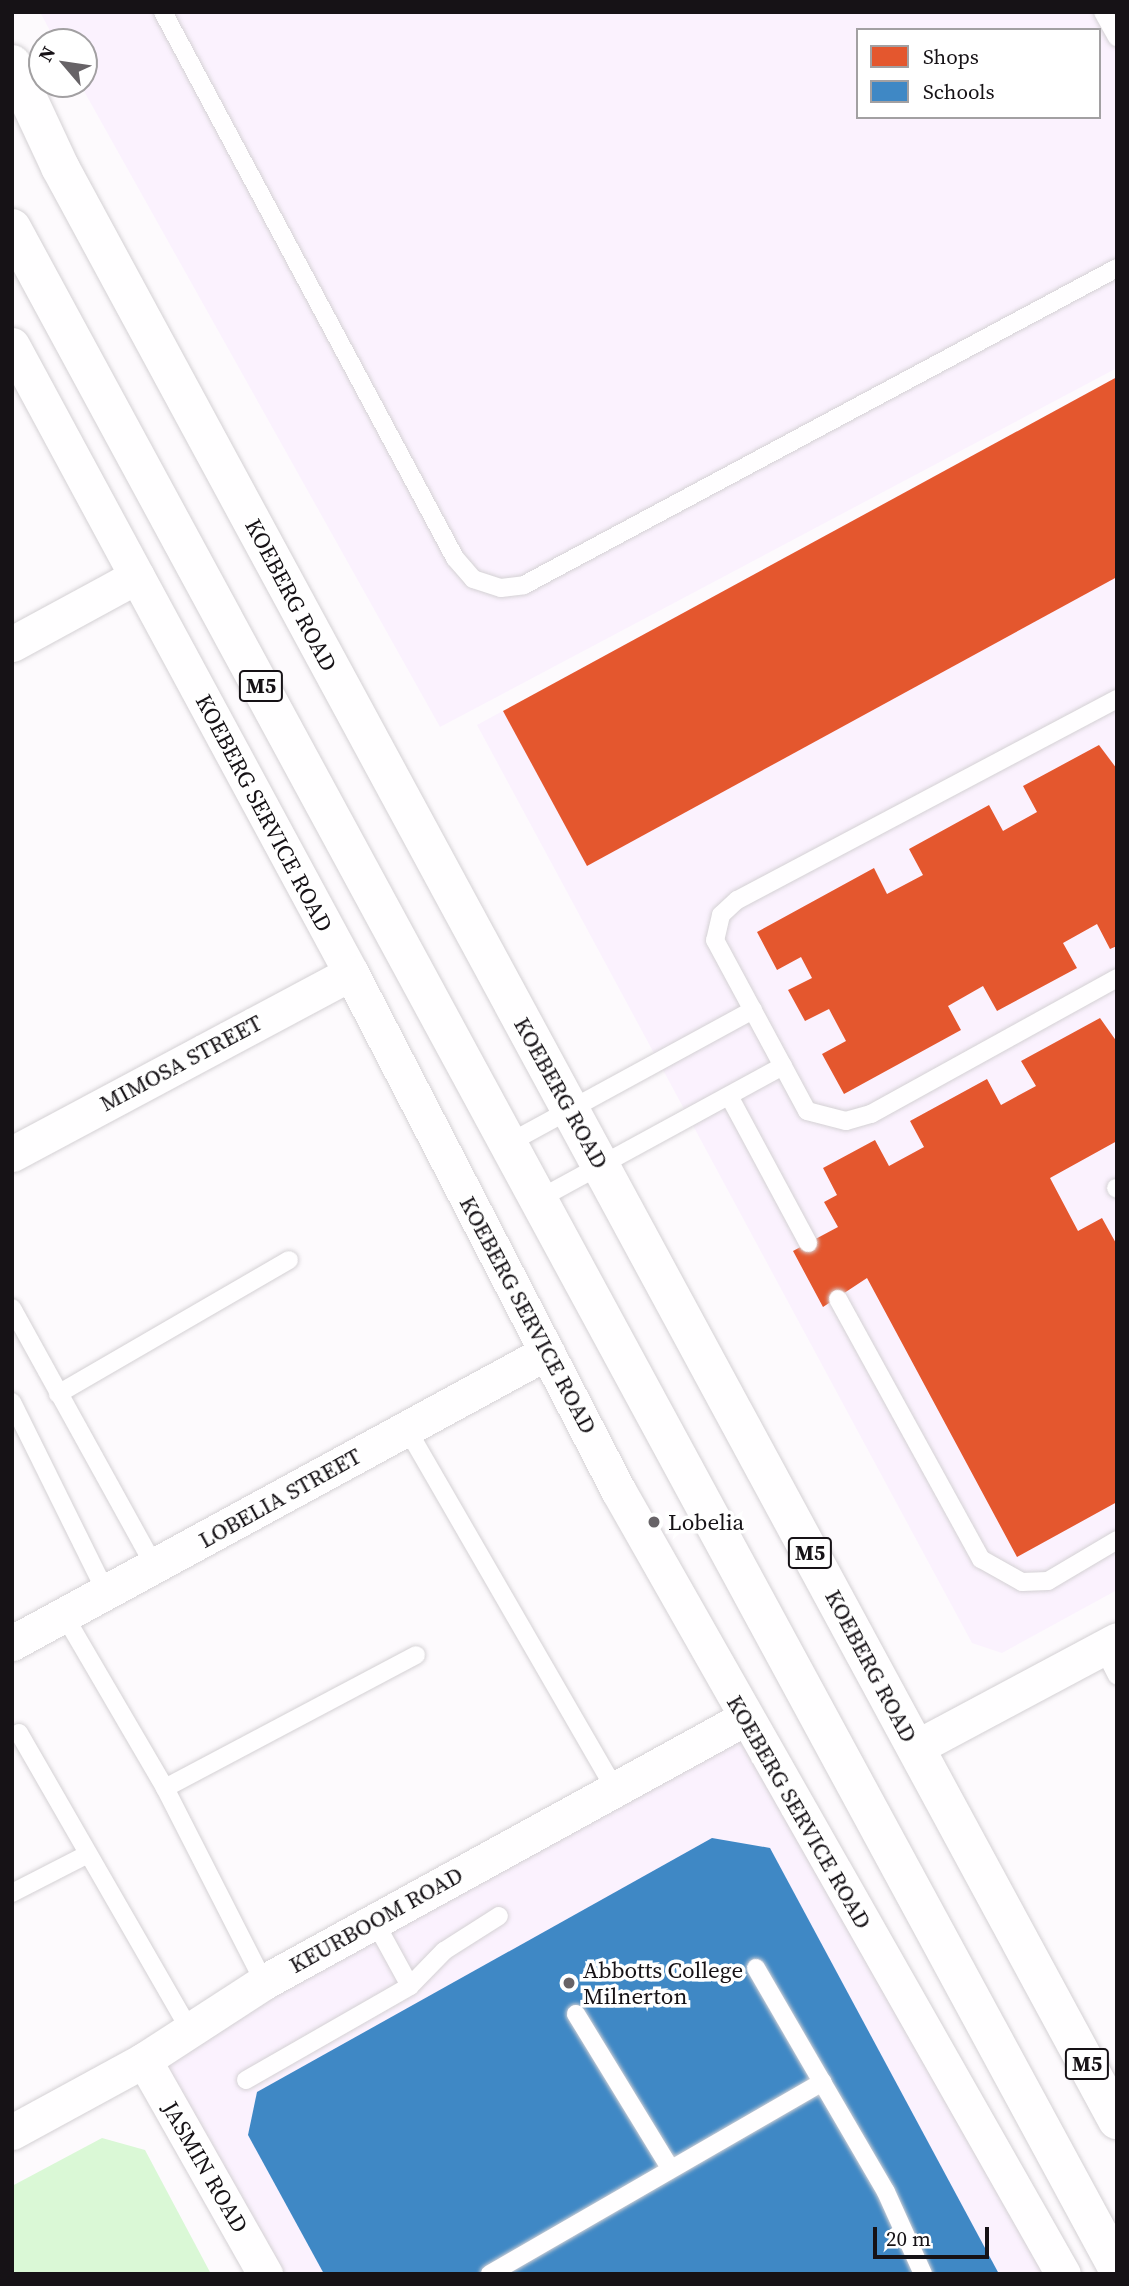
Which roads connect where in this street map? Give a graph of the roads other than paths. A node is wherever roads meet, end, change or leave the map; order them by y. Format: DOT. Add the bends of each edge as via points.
graph roads {
  1 [pos="163,12"];
  2 [pos="1103,12"];
  3 [pos="1117,37"];
  4 [pos="12,64"];
  5 [pos="12,228"];
  6 [pos="1117,268"];
  7 [pos="12,345"];
  8 [pos="137,576"];
  9 [pos="12,644"];
  10 [pos="1117,699"];
  11 [pos="351,973"];
  12 [pos="1117,978"];
  13 [pos="753,1010"];
  14 [pos="783,1066"];
  15 [pos="729,1096"];
  16 [pos="570,1110"];
  17 [pos="509,1143"];
  18 [pos="12,1154"];
  19 [pos="601,1166"];
  20 [pos="539,1199"];
  21 [pos="808,1243"];
  22 [pos="289,1260"];
  23 [pos="838,1299"];
  24 [pos="12,1308"];
  25 [pos="547,1352"];
  26 [pos="58,1394"];
  27 [pos="13,1407"];
  28 [pos="407,1429"];
  29 [pos="1117,1540"];
  30 [pos="155,1566"];
  31 [pos="106,1592"];
  32 [pos="64,1615"];
  33 [pos="12,1643"];
  34 [pos="416,1655"];
  35 [pos="1112,1655"];
  36 [pos="745,1718"];
  37 [pos="19,1732"];
  38 [pos="915,1748"];
  39 [pos="164,1788"];
  40 [pos="614,1788"];
  41 [pos="88,1854"];
  42 [pos="12,1893"];
  43 [pos="499,1916"];
  44 [pos="374,1922"];
  45 [pos="756,1968"];
  46 [pos="264,1982"];
  47 [pos="411,1986"];
  48 [pos="576,2014"];
  49 [pos="189,2029"];
  50 [pos="144,2060"];
  51 [pos="246,2080"];
  52 [pos="822,2082"];
  53 [pos="1117,2120"];
  54 [pos="12,2132"];
  55 [pos="670,2168"];
  56 [pos="1117,2267"];
  57 [pos="265,2274"];
  58 [pos="490,2274"];
  59 [pos="923,2274"];
  60 [pos="1063,2274"];
  1 -- 6 [label="lane" via="455,558 473,579 500,589 524,585"];
  2 -- 3 [label="lane"];
  4 -- 16 [label="main road, KOEBERG ROAD / M5" via="60,167"];
  5 -- 17 [label="main road, M5"];
  7 -- 8 [label="street, KOEBERG SERVICE ROAD"];
  8 -- 9 [label="street"];
  8 -- 11 [label="street, KOEBERG SERVICE ROAD"];
  10 -- 13 [label="lane" via="737,901 721,915 715,940"];
  11 -- 18 [label="street, MIMOSA STREET"];
  11 -- 25 [label="street, KOEBERG SERVICE ROAD"];
  12 -- 14 [label="lane" via="858,1117 822,1118 807,1111"];
  13 -- 14 [label="lane"];
  13 -- 16 [label="lane"];
  14 -- 15 [label="lane"];
  15 -- 19 [label="lane"];
  15 -- 21 [label="lane"];
  16 -- 17 [label="lane"];
  16 -- 19 [label="main road, KOEBERG ROAD / M5"];
  17 -- 20 [label="main road, M5"];
  19 -- 20 [label="lane"];
  19 -- 38 [label="main road, KOEBERG ROAD / M5"];
  20 -- 56 [label="main road, M5"];
  22 -- 26 [label="lane"];
  23 -- 29 [label="lane" via="981,1559 1022,1582 1048,1581"];
  24 -- 26 [label="lane"];
  25 -- 28 [label="street, LOBELIA STREET"];
  25 -- 36 [label="street, KOEBERG SERVICE ROAD"];
  26 -- 30 [label="lane"];
  27 -- 31 [label="lane"];
  28 -- 30 [label="street, LOBELIA STREET"];
  28 -- 40 [label="lane"];
  30 -- 31 [label="street, LOBELIA STREET"];
  31 -- 32 [label="street, LOBELIA STREET"];
  32 -- 33 [label="street, LOBELIA STREET"];
  32 -- 39 [label="lane"];
  34 -- 39 [label="lane"];
  35 -- 38 [label="street"];
  36 -- 40 [label="street, KEURBOOM ROAD"];
  36 -- 60 [label="street, KOEBERG SERVICE ROAD"];
  37 -- 41 [label="lane"];
  38 -- 53 [label="main road, KOEBERG ROAD / M5"];
  39 -- 46 [label="lane"];
  40 -- 44 [label="street, KEURBOOM ROAD"];
  41 -- 42 [label="lane"];
  41 -- 49 [label="lane"];
  43 -- 47 [label="lane" via="437,1957"];
  44 -- 46 [label="street, KEURBOOM ROAD"];
  44 -- 47 [label="lane"];
  45 -- 52 [label="lane"];
  46 -- 49 [label="street, KEURBOOM ROAD"];
  47 -- 51 [label="lane"];
  48 -- 55 [label="lane"];
  49 -- 50 [label="street, KEURBOOM ROAD"];
  50 -- 54 [label="street, KEURBOOM ROAD"];
  50 -- 57 [label="street, JASMIN ROAD"];
  52 -- 55 [label="lane"];
  52 -- 59 [label="lane" via="886,2192"];
  55 -- 58 [label="lane"];
}
